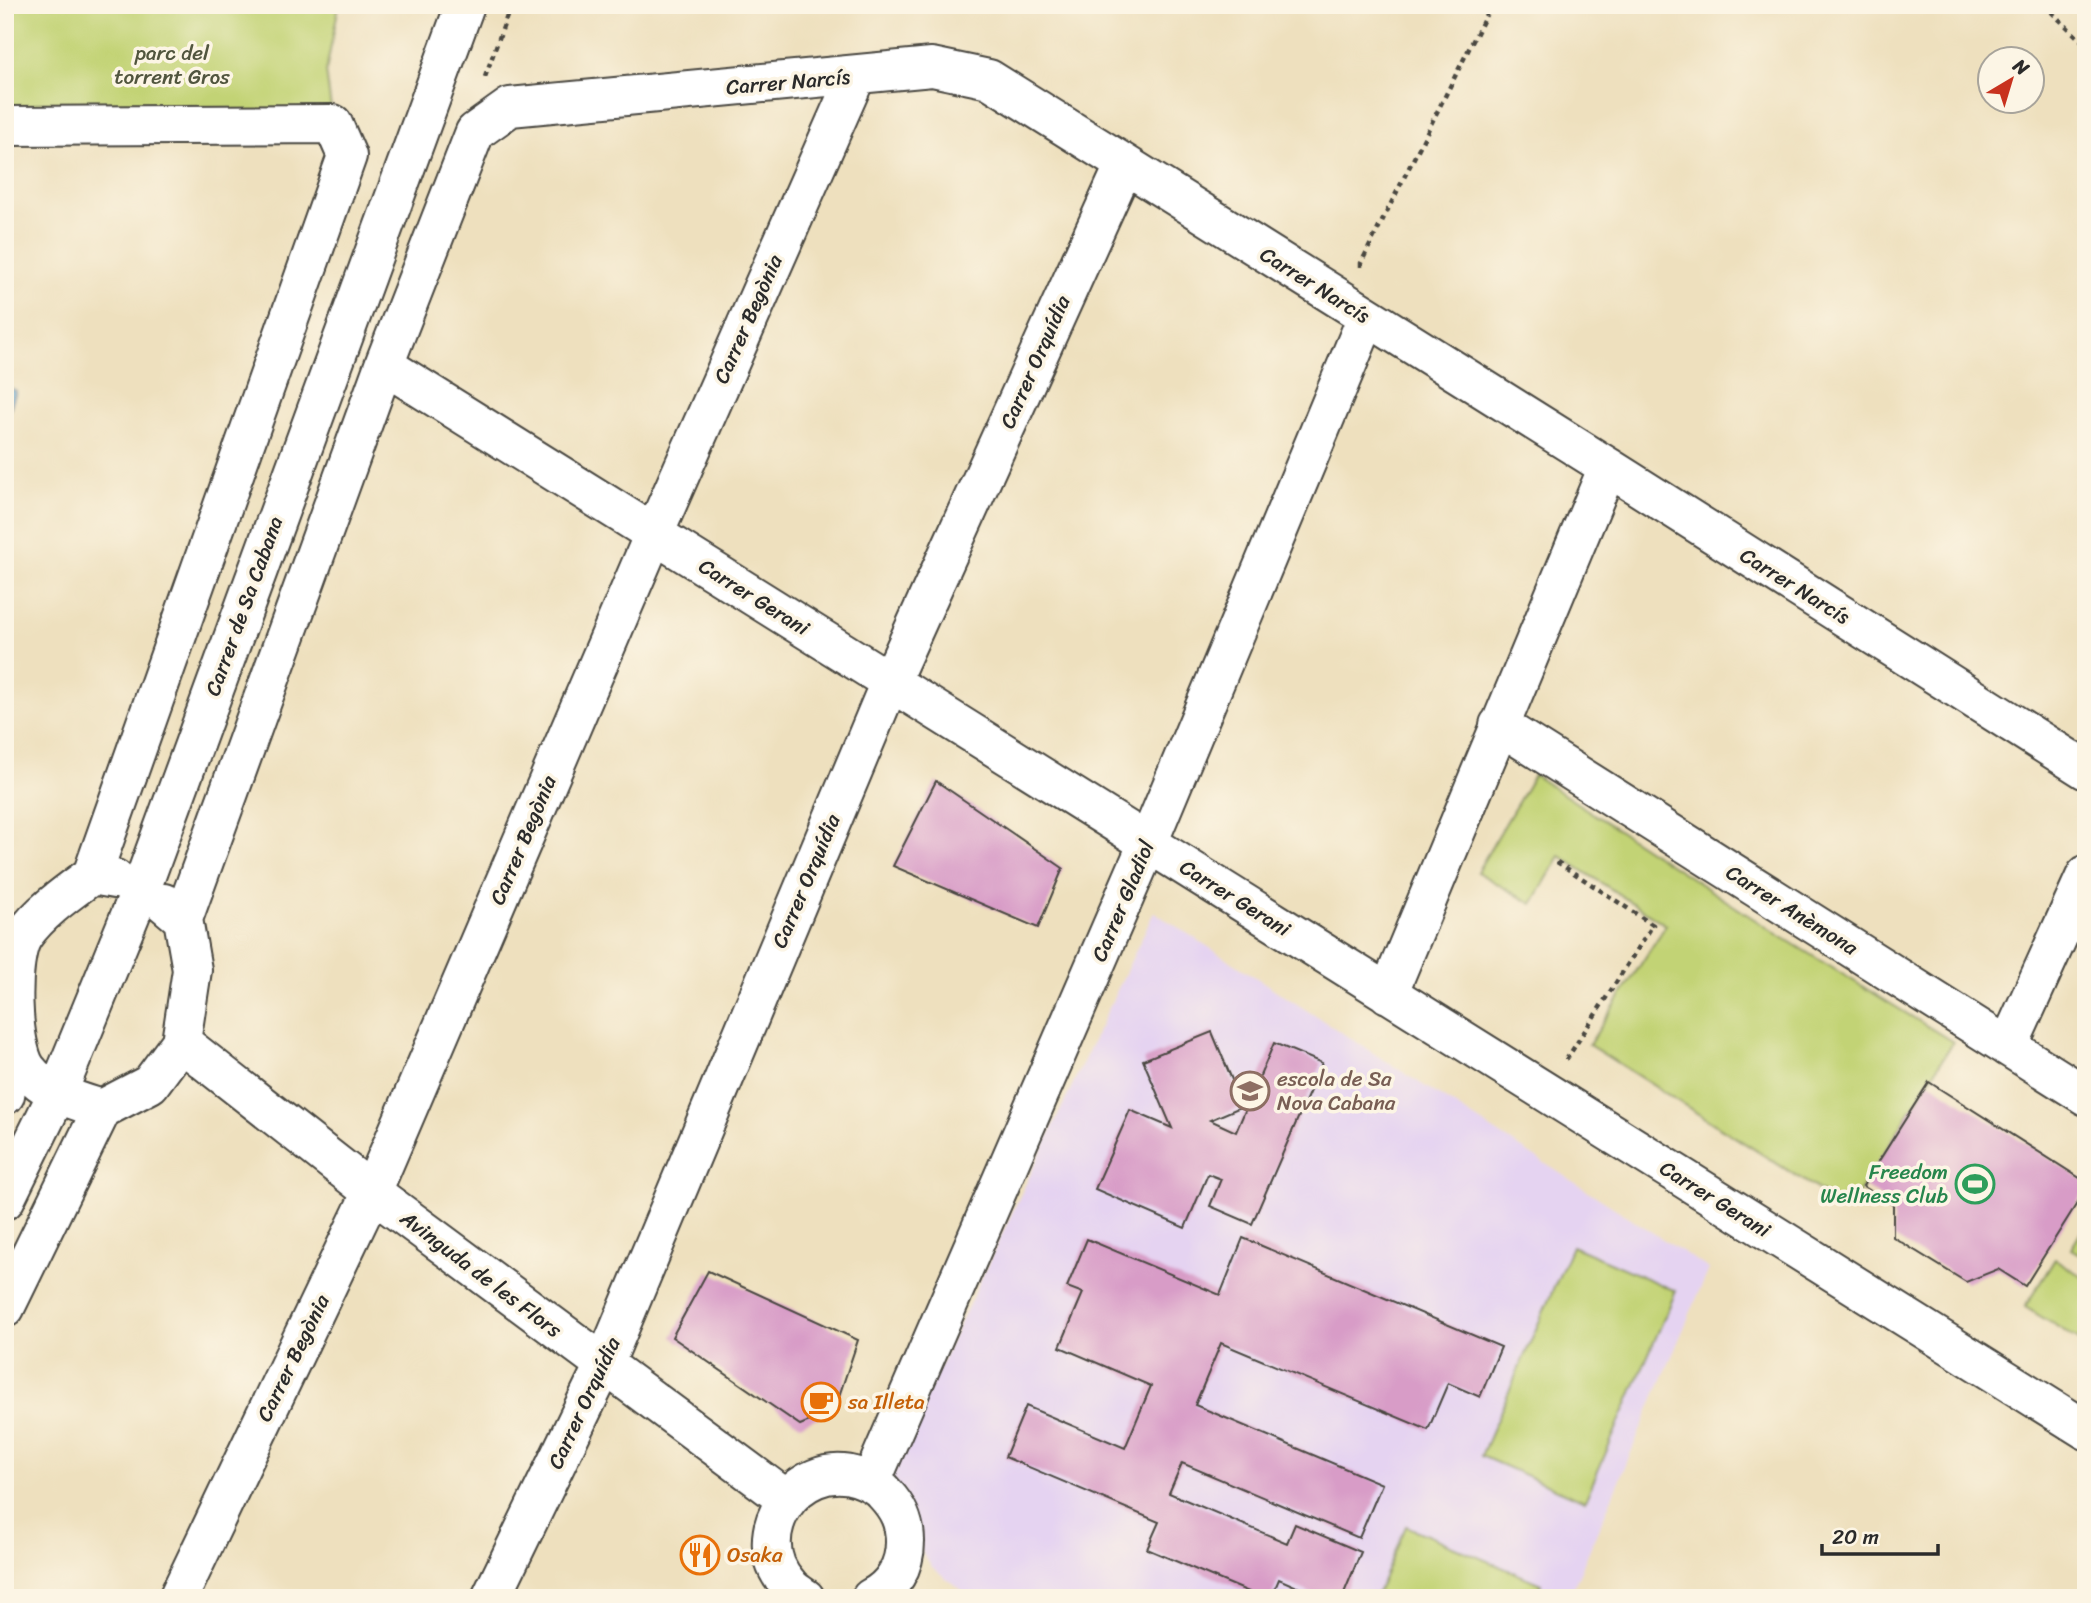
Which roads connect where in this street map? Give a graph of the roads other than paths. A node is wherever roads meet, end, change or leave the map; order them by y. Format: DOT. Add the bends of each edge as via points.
graph roads {
  1 [pos="465,5"];
  2 [pos="856,76"];
  3 [pos="5,126"];
  4 [pos="1124,166"];
  5 [pos="1367,317"];
  6 [pos="384,365"];
  7 [pos="1608,467"];
  8 [pos="653,534"];
  9 [pos="890,682"];
  10 [pos="1499,725"];
  11 [pos="2086,770"];
  12 [pos="1148,843"];
  13 [pos="92,875"];
  14 [pos="2086,875"];
  15 [pos="143,884"];
  16 [pos="183,919"];
  17 [pos="14,930"];
  18 [pos="1388,994"];
  19 [pos="16,1034"];
  20 [pos="181,1042"];
  21 [pos="2008,1047"];
  22 [pos="5,1094"];
  23 [pos="57,1094"];
  24 [pos="2086,1096"];
  25 [pos="102,1109"];
  26 [pos="372,1192"];
  27 [pos="5,1200"];
  28 [pos="5,1308"];
  29 [pos="604,1365"];
  30 [pos="2086,1430"];
  31 [pos="871,1482"];
  32 [pos="786,1499"];
  33 [pos="881,1596"];
  34 [pos="178,1598"];
  35 [pos="491,1598"];
  36 [pos="805,1598"];
  1 -- 15 [label="street, Carrer de Sa Cabana"];
  2 -- 4 [label="street, Carrer Narcís" via="932,67 989,79"];
  2 -- 6 [label="street, Carrer Narcís" via="510,107 475,132"];
  2 -- 8 [label="street, Carrer Begònia"];
  3 -- 13 [label="street" via="333,124 347,156"];
  4 -- 5 [label="street, Carrer Narcís"];
  4 -- 9 [label="street, Carrer Orquídia"];
  5 -- 7 [label="street, Carrer Narcís"];
  5 -- 12 [label="street, Carrer Gladiol"];
  6 -- 8 [label="street, Carrer Gerani"];
  6 -- 16 [label="street"];
  7 -- 10 [label="street"];
  7 -- 11 [label="street, Carrer Narcís"];
  8 -- 9 [label="street, Carrer Gerani"];
  8 -- 26 [label="street, Carrer Begònia"];
  9 -- 12 [label="street, Carrer Gerani"];
  9 -- 29 [label="street, Carrer Orquídia"];
  10 -- 18 [label="street"];
  10 -- 21 [label="street, Carrer Anèmona"];
  12 -- 18 [label="street, Carrer Gerani"];
  12 -- 31 [label="street, Carrer Gladiol"];
  13 -- 15 [label="street"];
  13 -- 17 [label="street"];
  14 -- 21 [label="street"];
  15 -- 16 [label="street"];
  15 -- 23 [label="street, Carrer de Sa Cabana"];
  16 -- 20 [label="street" via="192,970"];
  17 -- 19 [label="street"];
  18 -- 30 [label="street, Carrer Gerani"];
  19 -- 22 [label="street"];
  19 -- 23 [label="street" via="27,1069"];
  20 -- 25 [label="street" via="150,1084"];
  20 -- 26 [label="street, Avinguda de les Flors"];
  21 -- 24 [label="street, Carrer Anèmona"];
  23 -- 25 [label="street"];
  23 -- 27 [label="street, Carrer de Sa Cabana"];
  25 -- 28 [label="street"];
  26 -- 29 [label="street, Avinguda de les Flors"];
  26 -- 34 [label="street, Carrer Begònia"];
  29 -- 32 [label="street, Avinguda de les Flors"];
  29 -- 35 [label="street, Carrer Orquídia"];
  31 -- 32 [label="street" via="849,1474 825,1475 803,1484"];
  31 -- 33 [label="street" via="897,1507 905,1529 905,1553 898,1574"];
  32 -- 36 [label="street" via="775,1518 771,1541 787,1584"];
}
